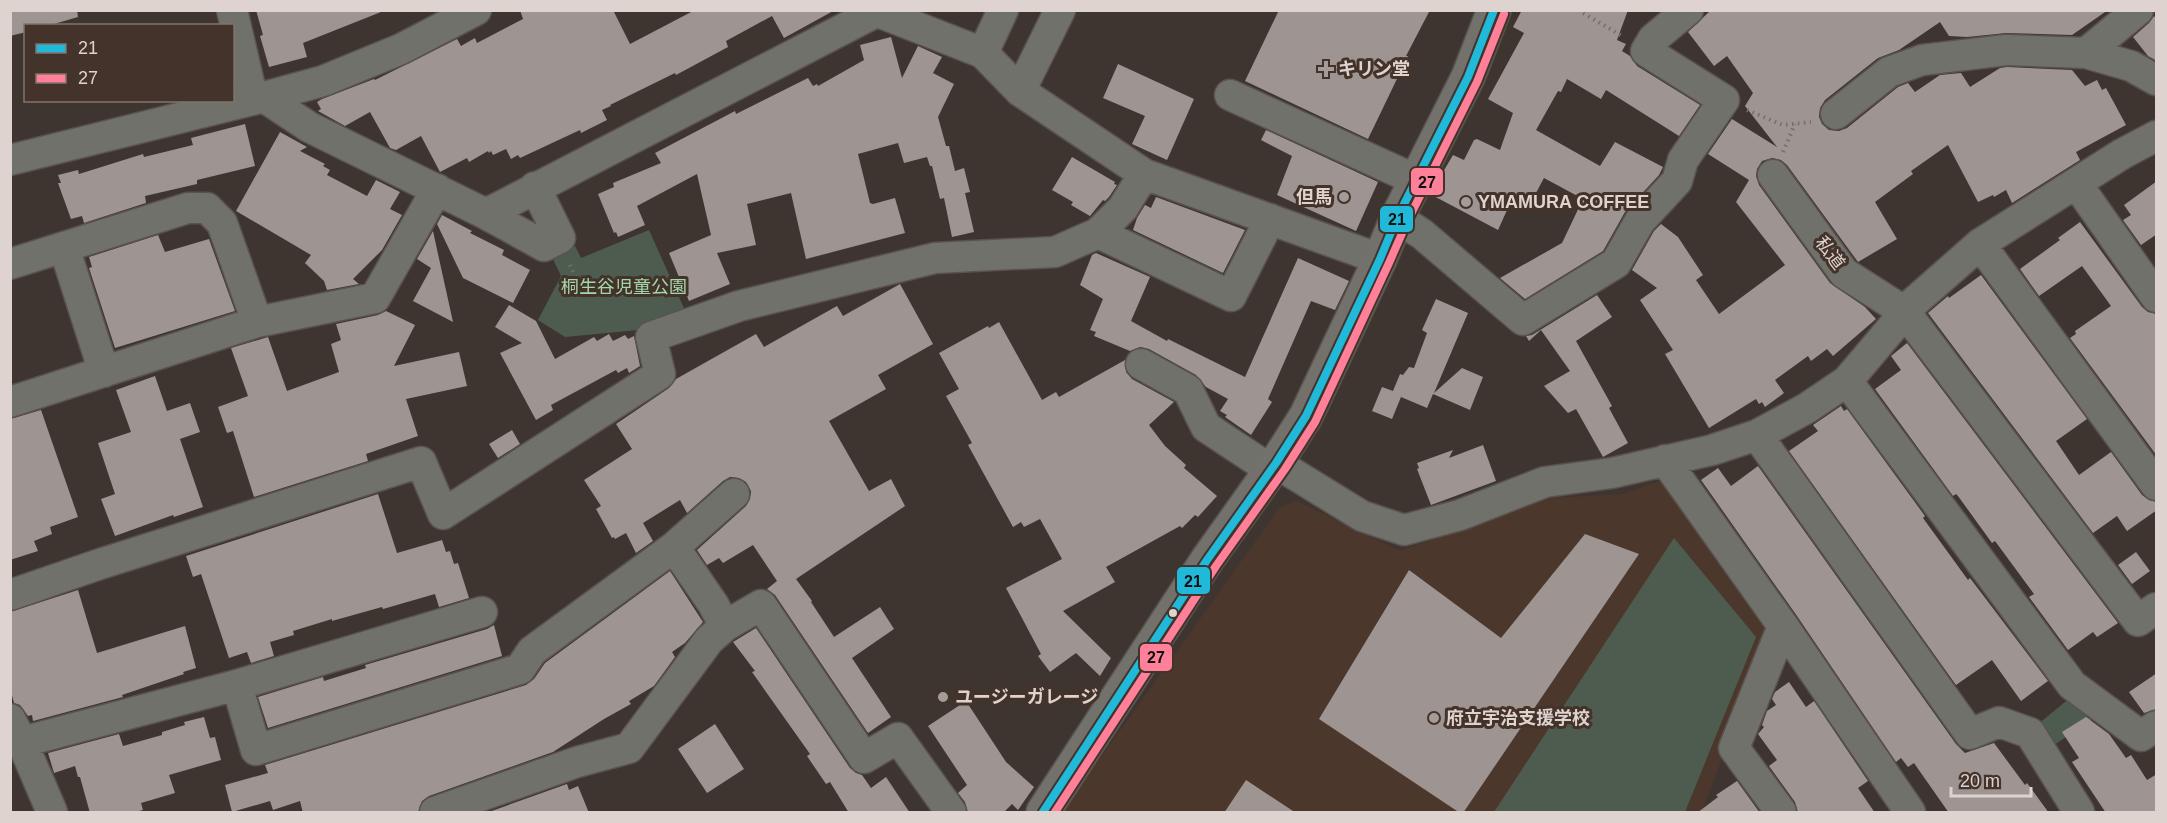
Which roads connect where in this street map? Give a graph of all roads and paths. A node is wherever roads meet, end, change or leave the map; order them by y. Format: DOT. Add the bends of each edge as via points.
graph roads {
  1 [pos="232,10"];
  2 [pos="476,10"];
  3 [pos="1003,10"];
  4 [pos="1060,10"];
  5 [pos="1494,10"];
  6 [pos="1578,10"];
  7 [pos="1688,10"];
  8 [pos="2138,10"];
  9 [pos="874,11"];
  10 [pos="1646,51"];
  11 [pos="2086,52"];
  12 [pos="983,53"];
  13 [pos="2157,80"];
  14 [pos="1020,91"];
  15 [pos="1230,95"];
  16 [pos="259,99"];
  17 [pos="1725,100"];
  18 [pos="1836,114"];
  19 [pos="2157,136"];
  20 [pos="10,160"];
  21 [pos="1144,174"];
  22 [pos="1773,175"];
  23 [pos="1416,180"];
  24 [pos="2076,183"];
  25 [pos="535,187"];
  26 [pos="437,189"];
  27 [pos="486,214"];
  28 [pos="1397,218"];
  29 [pos="1270,219"];
  30 [pos="1098,233"];
  31 [pos="1980,244"];
  32 [pos="64,246"];
  33 [pos="1380,259"];
  34 [pos="10,264"];
  35 [pos="571,266"];
  36 [pos="577,280"];
  37 [pos="2157,297"];
  38 [pos="1905,312"];
  39 [pos="257,322"];
  40 [pos="1141,364"];
  41 [pos="104,372"];
  42 [pos="1848,381"];
  43 [pos="10,402"];
  44 [pos="1757,435"];
  45 [pos="1665,460"];
  46 [pos="1273,467"];
  47 [pos="2157,485"];
  48 [pos="734,494"];
  49 [pos="674,547"];
  50 [pos="10,596"];
  51 [pos="2157,608"];
  52 [pos="482,612"];
  53 [pos="725,626"];
  54 [pos="1784,626"];
  55 [pos="237,685"];
  56 [pos="2157,726"];
  57 [pos="18,745"];
  58 [pos="52,813"];
  59 [pos="435,813"];
  60 [pos="951,813"];
  61 [pos="1043,813"];
  62 [pos="1781,813"];
  63 [pos="1910,813"];
  64 [pos="2079,813"];
  1 -- 16 [label="street"];
  2 -- 16 [label="street" via="401,49 323,81"];
  3 -- 12 [label="street"];
  4 -- 14 [label="street"];
  5 -- 23 [label="main road" via="1468,77"];
  6 -- 10 [label="path"];
  7 -- 10 [label="street" via="1653,39"];
  8 -- 11 [label="street"];
  9 -- 12 [label="street"];
  9 -- 25 [label="street"];
  10 -- 17 [label="street"];
  11 -- 13 [label="street" via="2131,66"];
  11 -- 18 [label="street" via="2006,50 1922,60 1889,72"];
  12 -- 14 [label="street"];
  14 -- 21 [label="street"];
  15 -- 23 [label="street"];
  16 -- 20 [label="street"];
  16 -- 26 [label="street"];
  17 -- 18 [label="path" via="1782,125"];
  17 -- 28 [label="street" via="1683,160 1677,182 1640,220 1616,264 1523,320 1422,234"];
  19 -- 24 [label="street"];
  21 -- 29 [label="street"];
  21 -- 30 [label="street" via="1123,208"];
  22 -- 38 [label="street, 私道" via="1845,273"];
  23 -- 28 [label="main road"];
  24 -- 31 [label="street"];
  24 -- 37 [label="street"];
  25 -- 27 [label="street"];
  25 -- 27 [label="street" via="560,238 544,246"];
  26 -- 27 [label="street"];
  26 -- 39 [label="street" via="375,298"];
  28 -- 33 [label="main road"];
  29 -- 30 [label="street" via="1230,296"];
  29 -- 33 [label="street"];
  30 -- 50 [label="street" via="1055,252 923,260 739,306 651,337 660,374 443,514 421,462"];
  31 -- 38 [label="street"];
  31 -- 47 [label="street"];
  32 -- 34 [label="street"];
  32 -- 39 [label="street" via="188,208 207,208 222,223"];
  32 -- 41 [label="street"];
  33 -- 46 [label="main road" via="1306,416"];
  35 -- 36 [label="path"];
  38 -- 42 [label="street"];
  38 -- 51 [label="street, 私道" via="2138,621"];
  39 -- 41 [label="street"];
  40 -- 46 [label="street" via="1188,390 1206,427"];
  41 -- 43 [label="street"];
  42 -- 44 [label="street"];
  42 -- 56 [label="street" via="2072,684 2141,736"];
  44 -- 45 [label="street"];
  44 -- 64 [label="street" via="1970,734 1999,722 2030,733"];
  45 -- 46 [label="street" via="1612,473 1545,482 1460,515 1404,530 1362,516"];
  45 -- 54 [label="street"];
  46 -- 61 [label="main road"];
  48 -- 49 [label="street"];
  49 -- 53 [label="street"];
  49 -- 55 [label="street" via="532,651 520,669 256,750"];
  52 -- 55 [label="street"];
  53 -- 59 [label="street" via="709,640 629,748 577,762"];
  53 -- 60 [label="street" via="761,605 864,758 898,738"];
  54 -- 62 [label="street" via="1734,748"];
  54 -- 63 [label="street"];
  55 -- 57 [label="street"];
  57 -- 58 [label="street"];
}
